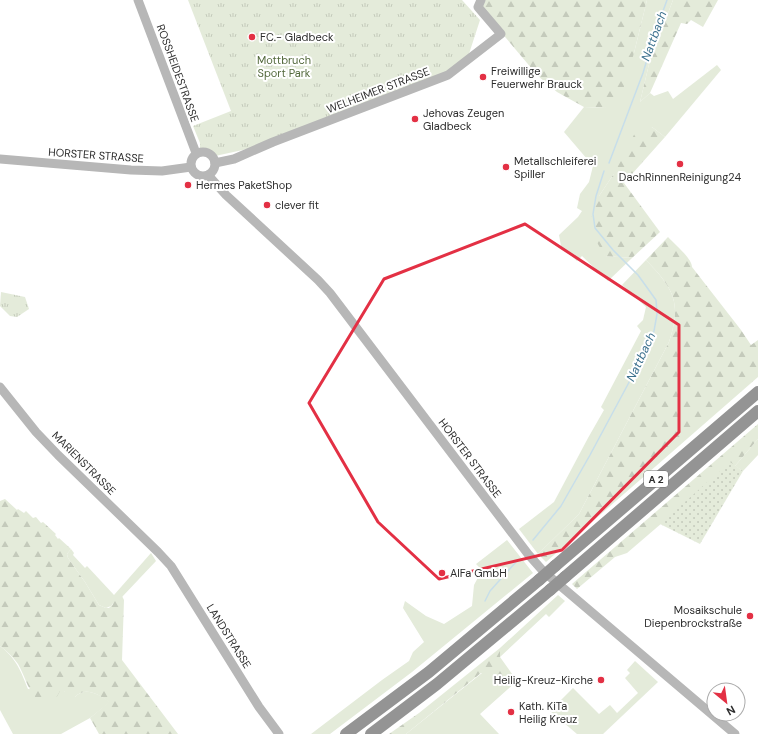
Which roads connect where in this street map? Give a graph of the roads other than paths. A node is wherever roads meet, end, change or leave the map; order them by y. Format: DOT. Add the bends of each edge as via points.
graph roads {
  1 [pos="138,0"];
  2 [pos="480,4"];
  3 [pos="196,153"];
  4 [pos="0,159"];
  5 [pos="214,160"];
  6 [pos="191,167"];
  7 [pos="208,175"];
  8 [pos="0,387"];
  9 [pos="758,392"];
  10 [pos="758,412"];
  11 [pos="158,552"];
  12 [pos="279,734"];
  13 [pos="346,734"];
  14 [pos="371,734"];
  15 [pos="735,734"];
  1 -- 3 [label="main road, ROSSHEIDESTRASSE"];
  2 -- 5 [label="main road, WELHEIMER STRASSE" via="500,34 448,75 234,159"];
  3 -- 5 [label="main road" via="210,153"];
  3 -- 6 [label="main road" via="191,159"];
  4 -- 6 [label="main road, HORSTER STRASSE" via="131,170 162,171"];
  5 -- 7 [label="main road" via="213,171"];
  6 -- 7 [label="main road" via="198,176"];
  7 -- 15 [label="main road, HORSTER STRASSE" via="330,293 543,571"];
  8 -- 11 [label="main road, MARIENSTRASSE" via="58,455"];
  9 -- 13 [label="highway, A 2, bridge" via="429,672"];
  10 -- 14 [label="highway, A 2, bridge" via="550,590 437,684"];
  11 -- 12 [label="main road, LANDSTRASSE" via="171,566 259,707"];
}
